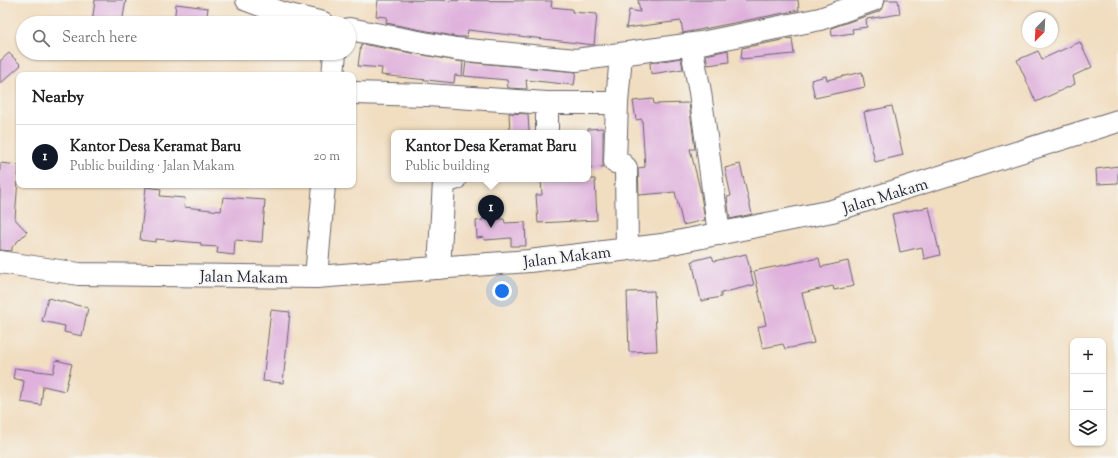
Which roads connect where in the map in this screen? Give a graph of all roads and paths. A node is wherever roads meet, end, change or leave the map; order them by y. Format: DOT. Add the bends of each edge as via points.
graph roads {
  1 [pos="247,0"];
  2 [pos="873,0"];
  3 [pos="293,16"];
  4 [pos="356,30"];
  5 [pos="691,45"];
  6 [pos="621,66"];
  7 [pos="356,93"];
  8 [pos="547,103"];
  9 [pos="617,103"];
  10 [pos="1118,121"];
  11 [pos="547,130"];
  12 [pos="444,182"];
  13 [pos="324,188"];
  14 [pos="719,234"];
  15 [pos="627,249"];
  16 [pos="0,262"];
  17 [pos="439,268"];
  18 [pos="316,277"];
  1 -- 3 [label="street"];
  2 -- 5 [label="street" via="820,19"];
  4 -- 6 [label="street" via="471,51"];
  5 -- 6 [label="street"];
  5 -- 14 [label="street" via="700,92"];
  6 -- 9 [label="street"];
  7 -- 8 [label="street" via="427,94"];
  8 -- 9 [label="street"];
  8 -- 11 [label="street"];
  9 -- 15 [label="street" via="615,162 626,168"];
  10 -- 14 [label="street, Jalan Makam" via="832,211"];
  12 -- 17 [label="street"];
  13 -- 18 [label="street"];
  14 -- 15 [label="street, Jalan Makam"];
  15 -- 17 [label="street, Jalan Makam" via="529,261"];
  16 -- 18 [label="street, Jalan Makam" via="79,274"];
  17 -- 18 [label="street, Jalan Makam"];
}
